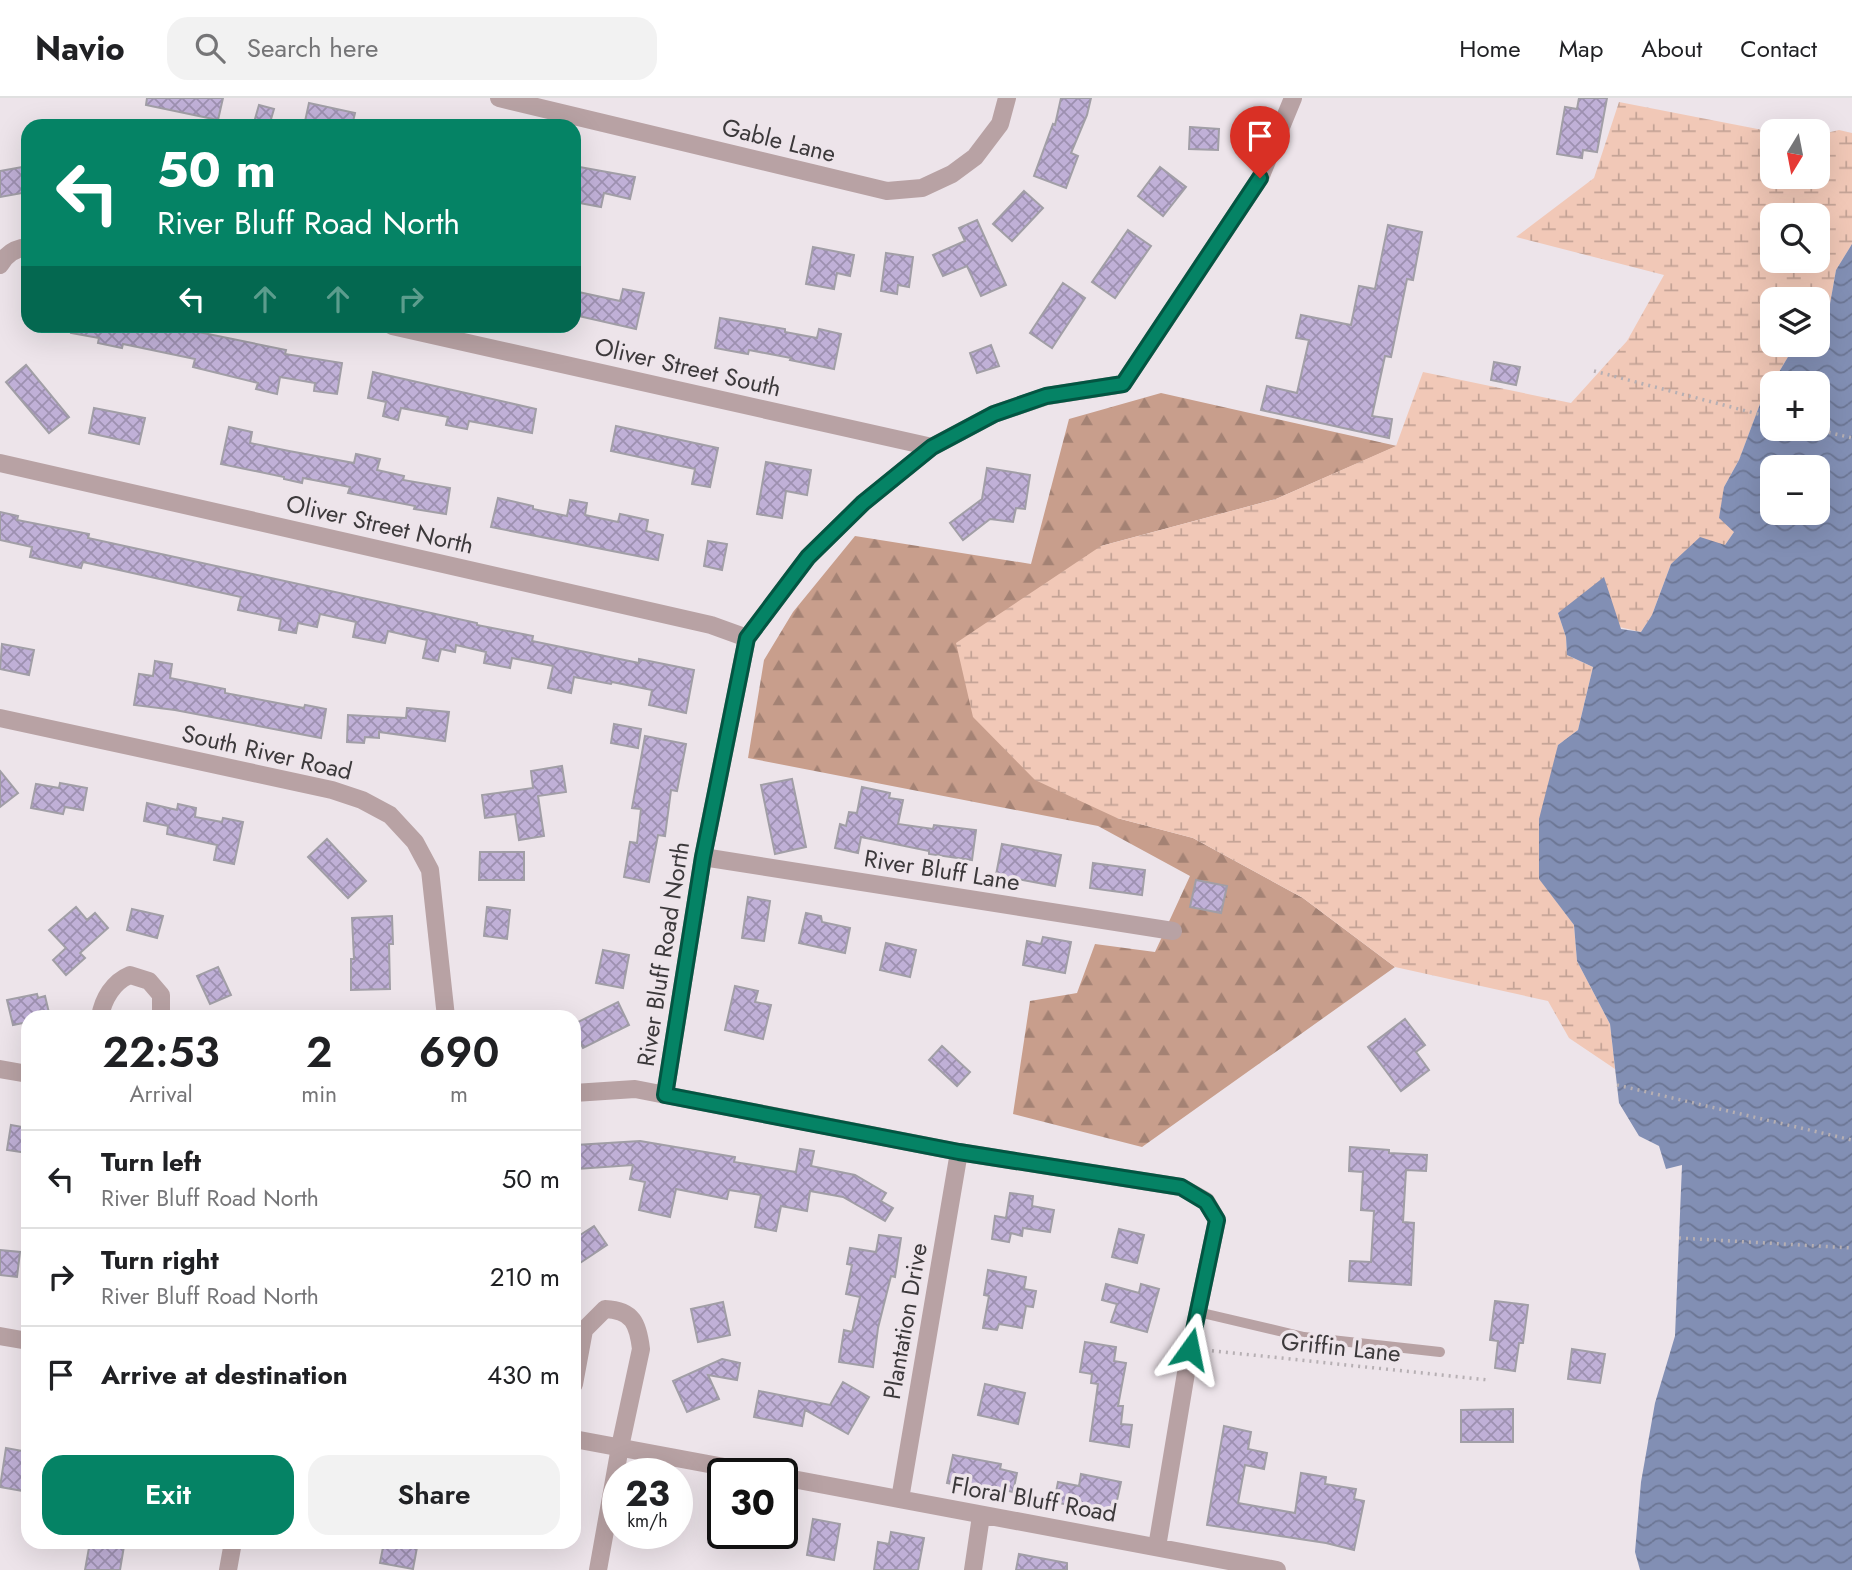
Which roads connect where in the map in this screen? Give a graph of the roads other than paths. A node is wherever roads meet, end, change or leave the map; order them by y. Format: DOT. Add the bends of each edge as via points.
graph roads {
  1 [pos="499,98"];
  2 [pos="1007,98"];
  3 [pos="1293,98"];
  4 [pos="21,247"];
  5 [pos="0,265"];
  6 [pos="423,333"];
  7 [pos="932,447"];
  8 [pos="0,463"];
  9 [pos="747,638"];
  10 [pos="0,718"];
  11 [pos="703,857"];
  12 [pos="1173,931"];
  13 [pos="103,1010"];
  14 [pos="161,1010"];
  15 [pos="445,1010"];
  16 [pos="0,1069"];
  17 [pos="21,1073"];
  18 [pos="581,1093"];
  19 [pos="665,1095"];
  20 [pos="959,1152"];
  21 [pos="1198,1312"];
  22 [pos="0,1336"];
  23 [pos="21,1340"];
  24 [pos="581,1346"];
  25 [pos="1440,1352"];
  26 [pos="581,1440"];
  27 [pos="620,1447"];
  28 [pos="707,1464"];
  29 [pos="798,1480"];
  30 [pos="900,1499"];
  31 [pos="981,1516"];
  32 [pos="1157,1547"];
  33 [pos="232,1549"];
  34 [pos="228,1570"];
  35 [pos="598,1570"];
  36 [pos="973,1570"];
  37 [pos="1277,1570"];
  1 -- 2 [label="street, Gable Lane" via="887,191 922,188 975,157 1000,124"];
  3 -- 7 [label="street, River Bluff Road North" via="1260,178 1123,384 1046,396 994,414"];
  4 -- 5 [label="street"];
  6 -- 7 [label="street, Oliver Street South"];
  7 -- 9 [label="street, River Bluff Road North" via="863,503 808,557"];
  8 -- 9 [label="street, Oliver Street North" via="711,625"];
  9 -- 11 [label="street, River Bluff Road North"];
  10 -- 15 [label="street, South River Road" via="332,790 390,814 415,842 430,870"];
  11 -- 12 [label="street, River Bluff Lane"];
  11 -- 19 [label="street, River Bluff Road North"];
  13 -- 14 [label="street" via="111,989 130,975 149,981 161,995"];
  16 -- 17 [label="street"];
  18 -- 19 [label="street" via="635,1089"];
  19 -- 20 [label="street, River Bluff Road North"];
  20 -- 21 [label="street, River Bluff Road North" via="1181,1187 1206,1202 1217,1220"];
  20 -- 30 [label="street, Plantation Drive"];
  21 -- 25 [label="lane" via="1304,1337"];
  21 -- 32 [label="street, River Bluff Road North"];
  22 -- 23 [label="street"];
  24 -- 27 [label="street" via="584,1330 606,1309 624,1312 634,1320 641,1349"];
  26 -- 27 [label="street"];
  27 -- 28 [label="street"];
  27 -- 35 [label="street"];
  29 -- 30 [label="street, Floral Bluff Road"];
  30 -- 31 [label="street, Floral Bluff Road"];
  31 -- 32 [label="street, Floral Bluff Road"];
  31 -- 36 [label="street"];
  32 -- 37 [label="street, Floral Bluff Road"];
  33 -- 34 [label="street"];
}
